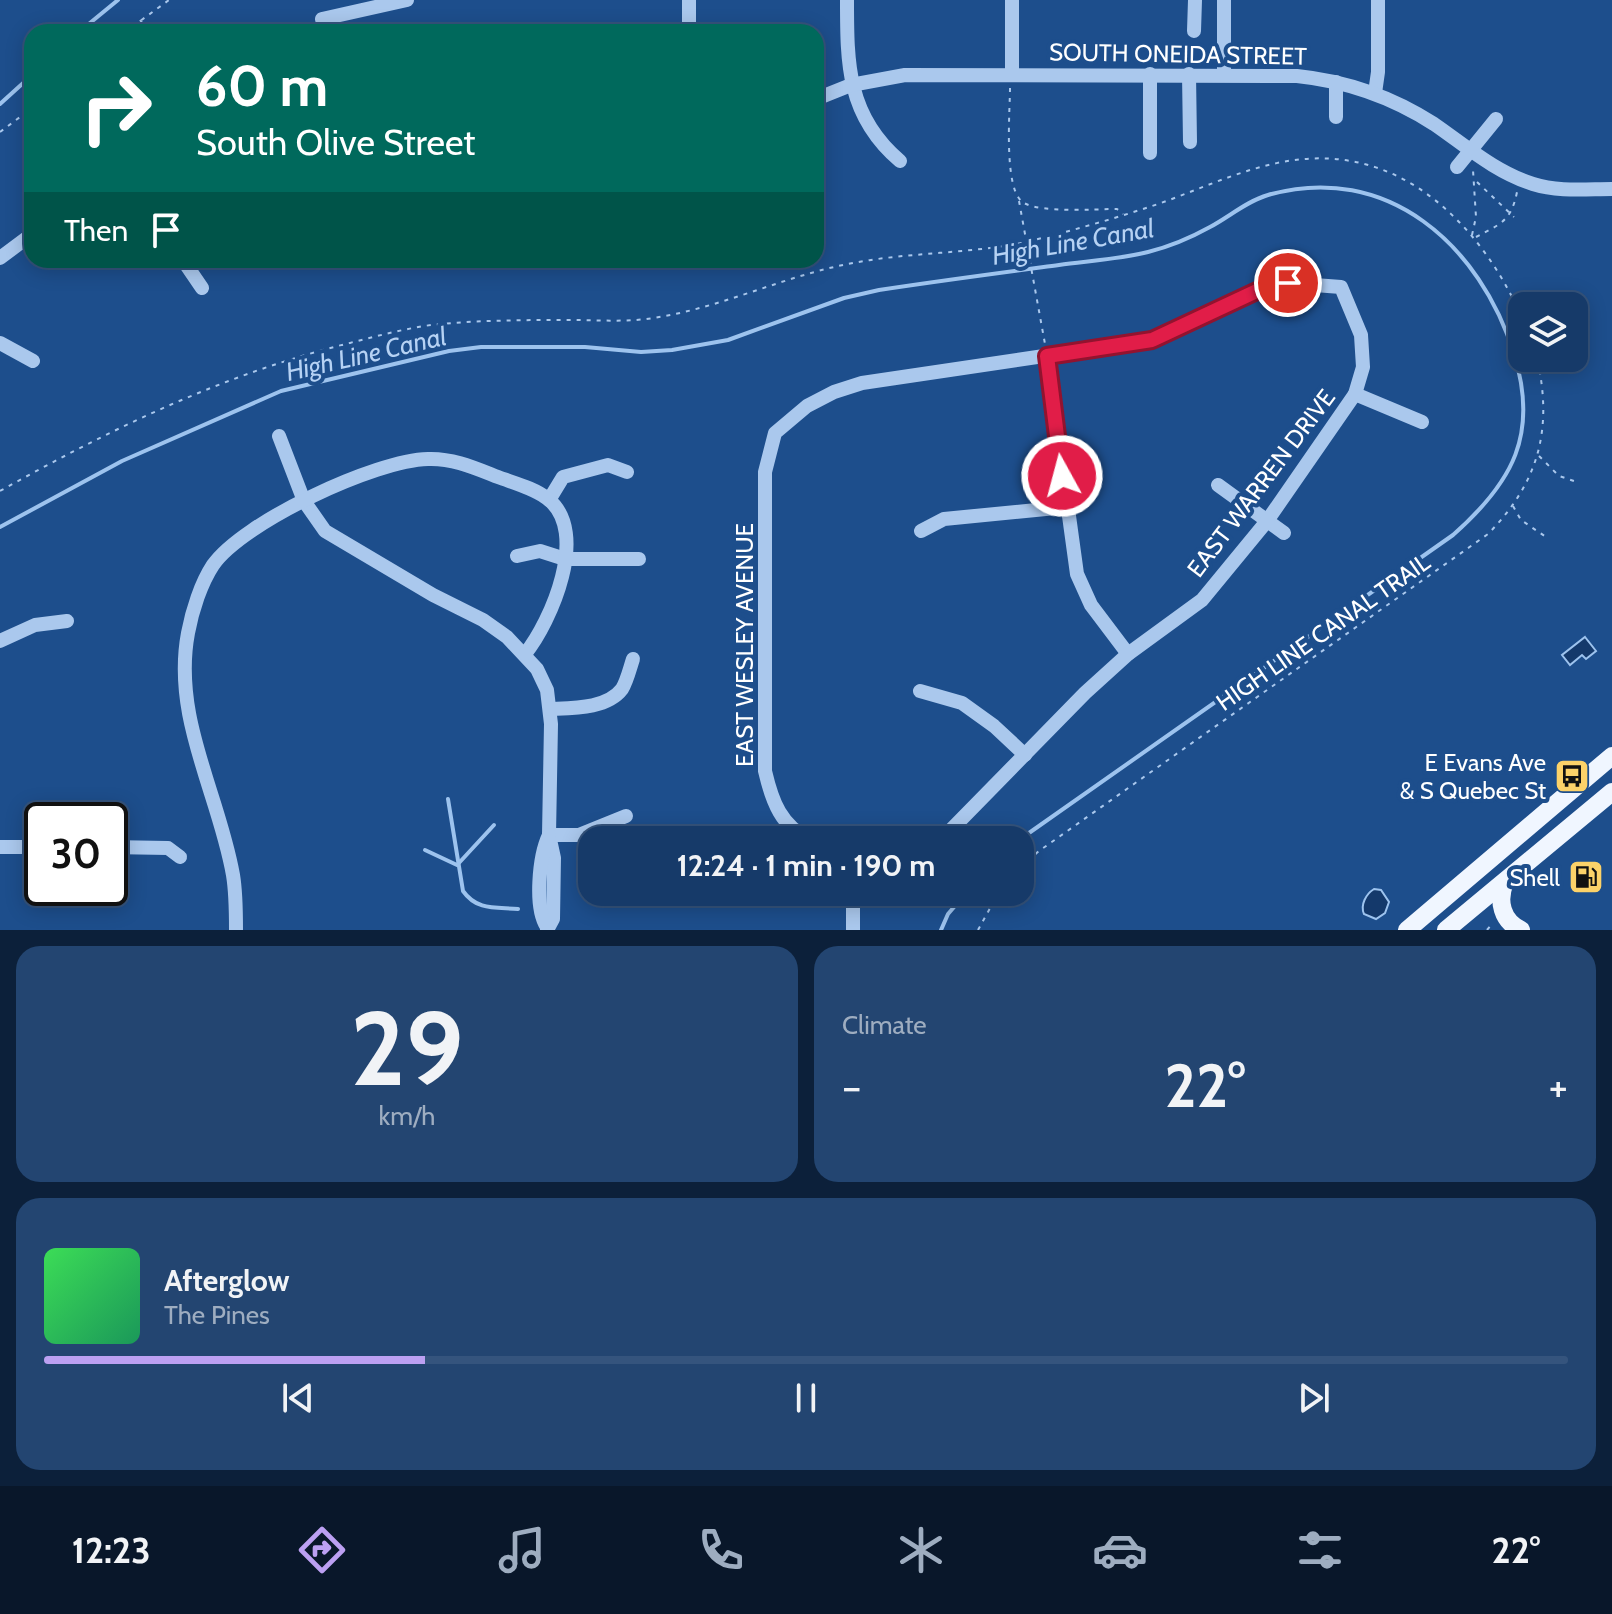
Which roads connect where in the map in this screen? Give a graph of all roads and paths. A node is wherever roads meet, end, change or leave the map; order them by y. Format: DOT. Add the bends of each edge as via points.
graph roads {
  1 [pos="169,0"];
  2 [pos="407,0"];
  3 [pos="689,0"];
  4 [pos="847,0"];
  5 [pos="1012,0"];
  6 [pos="1195,0"];
  7 [pos="1224,0"];
  8 [pos="1378,0"];
  9 [pos="140,20"];
  10 [pos="135,24"];
  11 [pos="143,24"];
  12 [pos="329,24"];
  13 [pos="689,24"];
  14 [pos="1194,31"];
  15 [pos="1007,74"];
  16 [pos="1150,74"];
  17 [pos="1189,74"];
  18 [pos="1224,74"];
  19 [pos="1336,82"];
  20 [pos="851,85"];
  21 [pos="1375,93"];
  22 [pos="824,96"];
  23 [pos="24,114"];
  24 [pos="1336,117"];
  25 [pos="1496,119"];
  26 [pos="0,132"];
  27 [pos="1190,142"];
  28 [pos="1471,150"];
  29 [pos="1150,153"];
  30 [pos="900,161"];
  31 [pos="1457,167"];
  32 [pos="1518,178"];
  33 [pos="1612,189"];
  34 [pos="1019,199"];
  35 [pos="1510,214"];
  36 [pos="1123,215"];
  37 [pos="1514,217"];
  38 [pos="1473,237"];
  39 [pos="24,240"];
  40 [pos="1027,241"];
  41 [pos="0,258"];
  42 [pos="188,268"];
  43 [pos="202,288"];
  44 [pos="1508,292"];
  45 [pos="0,343"];
  46 [pos="1047,356"];
  47 [pos="33,361"];
  48 [pos="1539,372"];
  49 [pos="1355,394"];
  50 [pos="1422,422"];
  51 [pos="279,436"];
  52 [pos="1538,456"];
  53 [pos="627,472"];
  54 [pos="1574,481"];
  55 [pos="1218,485"];
  56 [pos="0,491"];
  57 [pos="549,500"];
  58 [pos="304,501"];
  59 [pos="1512,504"];
  60 [pos="1066,507"];
  61 [pos="1267,521"];
  62 [pos="921,531"];
  63 [pos="1284,533"];
  64 [pos="1546,537"];
  65 [pos="517,556"];
  66 [pos="565,559"];
  67 [pos="639,559"];
  68 [pos="67,621"];
  69 [pos="0,641"];
  70 [pos="525,654"];
  71 [pos="1128,654"];
  72 [pos="633,659"];
  73 [pos="920,691"];
  74 [pos="550,709"];
  75 [pos="1025,755"];
  76 [pos="1612,756"];
  77 [pos="1612,792"];
  78 [pos="626,816"];
  79 [pos="793,826"];
  80 [pos="955,826"];
  81 [pos="549,835"];
  82 [pos="0,847"];
  83 [pos="24,847"];
  84 [pos="128,847"];
  85 [pos="1034,855"];
  86 [pos="180,857"];
  87 [pos="1505,882"];
  88 [pos="853,906"];
  89 [pos="991,906"];
  90 [pos="1493,924"];
  91 [pos="547,929"];
  92 [pos="236,930"];
  93 [pos="853,930"];
  94 [pos="978,930"];
  95 [pos="1407,930"];
  96 [pos="1446,930"];
  97 [pos="1487,930"];
  98 [pos="1521,930"];
  1 -- 9 [label="path"];
  2 -- 12 [label="street"];
  3 -- 13 [label="street"];
  4 -- 20 [label="street"];
  5 -- 15 [label="street"];
  6 -- 14 [label="street"];
  7 -- 18 [label="street"];
  8 -- 21 [label="street"];
  9 -- 10 [label="path"];
  9 -- 11 [label="path"];
  15 -- 16 [label="street, SOUTH ONEIDA STREET"];
  15 -- 20 [label="street, SOUTH ONEIDA STREET" via="905,75"];
  15 -- 34 [label="path" via="1011,181"];
  16 -- 17 [label="street, SOUTH ONEIDA STREET"];
  16 -- 29 [label="street"];
  17 -- 18 [label="street, SOUTH ONEIDA STREET"];
  17 -- 27 [label="street"];
  18 -- 19 [label="street, SOUTH ONEIDA STREET" via="1283,74"];
  19 -- 21 [label="street, SOUTH ONEIDA STREET"];
  19 -- 24 [label="street"];
  20 -- 22 [label="street, SOUTH ONEIDA STREET"];
  20 -- 30 [label="street" via="873,133"];
  21 -- 28 [label="street, SOUTH ONEIDA STREET"];
  23 -- 26 [label="path"];
  25 -- 28 [label="street"];
  28 -- 31 [label="street"];
  28 -- 32 [label="street, SOUTH ONEIDA STREET"];
  32 -- 33 [label="street, SOUTH ONEIDA STREET" via="1554,188"];
  32 -- 35 [label="path"];
  34 -- 36 [label="path" via="1036,206 1117,209"];
  34 -- 40 [label="path"];
  35 -- 37 [label="path"];
  35 -- 38 [label="path" via="1496,228"];
  35 -- 38 [label="path" via="1475,181"];
  36 -- 38 [label="path" via="1267,164 1332,158 1369,165 1406,181"];
  36 -- 40 [label="path"];
  38 -- 44 [label="path"];
  39 -- 41 [label="street"];
  40 -- 46 [label="path"];
  40 -- 56 [label="path" via="855,262 707,308 653,318 474,321 341,345 186,398"];
  42 -- 43 [label="street"];
  45 -- 47 [label="street"];
  46 -- 49 [label="street, EAST WARREN DRIVE" via="1152,340 1261,289 1288,283 1341,287 1361,335 1363,367"];
  46 -- 60 [label="street"];
  46 -- 79 [label="street, EAST WESLEY AVENUE" via="862,383 807,406 775,433 765,472 765,771 781,817"];
  48 -- 52 [label="path, HIGH LINE CANAL TRAIL" via="1544,419"];
  49 -- 50 [label="street"];
  49 -- 61 [label="street, EAST WARREN DRIVE"];
  51 -- 58 [label="street"];
  52 -- 54 [label="path" via="1559,476"];
  52 -- 59 [label="path, HIGH LINE CANAL TRAIL"];
  53 -- 57 [label="street" via="608,465 563,477"];
  55 -- 61 [label="street"];
  57 -- 58 [label="street" via="470,466 427,459 386,467"];
  57 -- 66 [label="street" via="566,532"];
  58 -- 70 [label="street" via="325,531 483,620"];
  58 -- 92 [label="street" via="251,531 213,564 188,630 187,715 234,877"];
  59 -- 64 [label="path" via="1521,520"];
  59 -- 85 [label="path, HIGH LINE CANAL TRAIL" via="1471,548"];
  60 -- 62 [label="street" via="944,519"];
  60 -- 71 [label="street" via="1080,585"];
  61 -- 63 [label="street"];
  61 -- 71 [label="street, EAST WARREN DRIVE" via="1202,600"];
  65 -- 66 [label="street" via="540,551"];
  66 -- 67 [label="street"];
  66 -- 70 [label="street" via="548,620"];
  68 -- 69 [label="street" via="35,625"];
  70 -- 74 [label="street" via="547,690"];
  71 -- 75 [label="street, EAST WARREN DRIVE"];
  72 -- 74 [label="street" via="621,690 605,700"];
  73 -- 75 [label="street" via="962,703"];
  74 -- 81 [label="street"];
  75 -- 80 [label="street, EAST WARREN DRIVE"];
  76 -- 95 [label="main road"];
  77 -- 87 [label="main road"];
  78 -- 81 [label="street" via="579,835"];
  81 -- 91 [label="street" via="554,874 553,919"];
  82 -- 83 [label="street"];
  84 -- 86 [label="street" via="168,848"];
  87 -- 96 [label="main road"];
  87 -- 98 [label="main road" via="1502,909"];
  88 -- 93 [label="street"];
  89 -- 94 [label="path"];
  90 -- 97 [label="path"];
}
